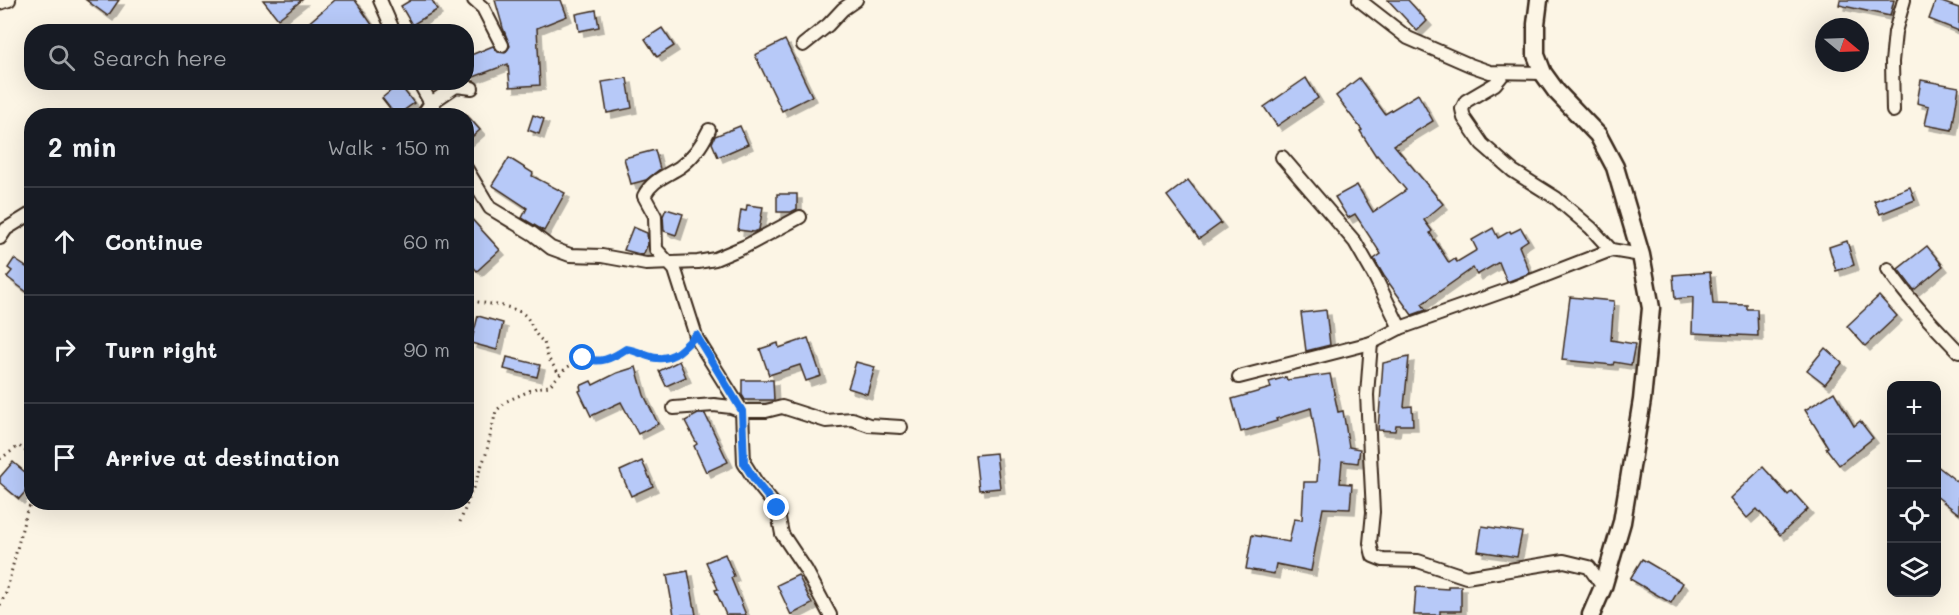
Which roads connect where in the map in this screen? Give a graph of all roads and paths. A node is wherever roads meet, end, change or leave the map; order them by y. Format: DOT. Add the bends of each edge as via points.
graph roads {
  1 [pos="9,0"];
  2 [pos="380,0"];
  3 [pos="474,0"];
  4 [pos="856,0"];
  5 [pos="1359,0"];
  6 [pos="1539,0"];
  7 [pos="1904,0"];
  8 [pos="0,3"];
  9 [pos="390,24"];
  10 [pos="502,45"];
  11 [pos="803,45"];
  12 [pos="1504,73"];
  13 [pos="1543,74"];
  14 [pos="424,90"];
  15 [pos="450,90"];
  16 [pos="431,103"];
  17 [pos="428,108"];
  18 [pos="434,108"];
  19 [pos="1893,111"];
  20 [pos="709,130"];
  21 [pos="1282,157"];
  22 [pos="474,181"];
  23 [pos="800,217"];
  24 [pos="24,218"];
  25 [pos="0,238"];
  26 [pos="1611,250"];
  27 [pos="1641,255"];
  28 [pos="670,262"];
  29 [pos="1888,269"];
  30 [pos="474,300"];
  31 [pos="1400,328"];
  32 [pos="696,335"];
  33 [pos="1371,343"];
  34 [pos="1959,352"];
  35 [pos="560,375"];
  36 [pos="1239,377"];
  37 [pos="674,408"];
  38 [pos="742,411"];
  39 [pos="901,427"];
  40 [pos="24,450"];
  41 [pos="0,459"];
  42 [pos="474,485"];
  43 [pos="28,510"];
  44 [pos="465,510"];
  45 [pos="460,522"];
  46 [pos="1603,586"];
  47 [pos="0,605"];
  48 [pos="829,615"];
  49 [pos="1591,615"];
  1 -- 8 [label="street"];
  2 -- 9 [label="street"];
  3 -- 10 [label="street" via="483,8"];
  4 -- 11 [label="street"];
  5 -- 12 [label="street" via="1408,38 1470,65"];
  6 -- 13 [label="street" via="1536,55"];
  7 -- 19 [label="street" via="1892,62"];
  12 -- 13 [label="street"];
  12 -- 26 [label="street" via="1495,84 1466,101 1462,109 1464,118 1482,144 1513,171 1556,198"];
  13 -- 27 [label="street" via="1598,135 1615,167"];
  14 -- 16 [label="street"];
  15 -- 16 [label="street"];
  16 -- 17 [label="street"];
  16 -- 18 [label="street"];
  20 -- 28 [label="street" via="689,160 649,186 644,196 654,216 656,249"];
  21 -- 31 [label="street" via="1355,243"];
  22 -- 28 [label="street" via="490,208 550,248 570,255 646,264"];
  23 -- 28 [label="street" via="715,259"];
  24 -- 25 [label="street" via="6,229"];
  26 -- 27 [label="street"];
  26 -- 31 [label="street"];
  27 -- 46 [label="street" via="1651,308 1642,400 1622,522"];
  28 -- 32 [label="street"];
  29 -- 34 [label="street" via="1921,314"];
  30 -- 35 [label="path" via="524,314"];
  31 -- 33 [label="street"];
  32 -- 35 [label="path" via="668,359 626,349 601,362 583,358"];
  32 -- 38 [label="street"];
  33 -- 36 [label="street"];
  33 -- 46 [label="street" via="1367,395 1373,556 1418,561 1466,577 1564,561 1589,567"];
  35 -- 42 [label="path" via="549,386 507,401 496,411"];
  37 -- 38 [label="street" via="714,405"];
  38 -- 39 [label="street" via="782,407 826,421 852,419"];
  38 -- 48 [label="street" via="744,463 777,508 782,534"];
  40 -- 41 [label="path" via="19,446"];
  43 -- 47 [label="path"];
  44 -- 45 [label="path"];
  46 -- 49 [label="street"];
}
